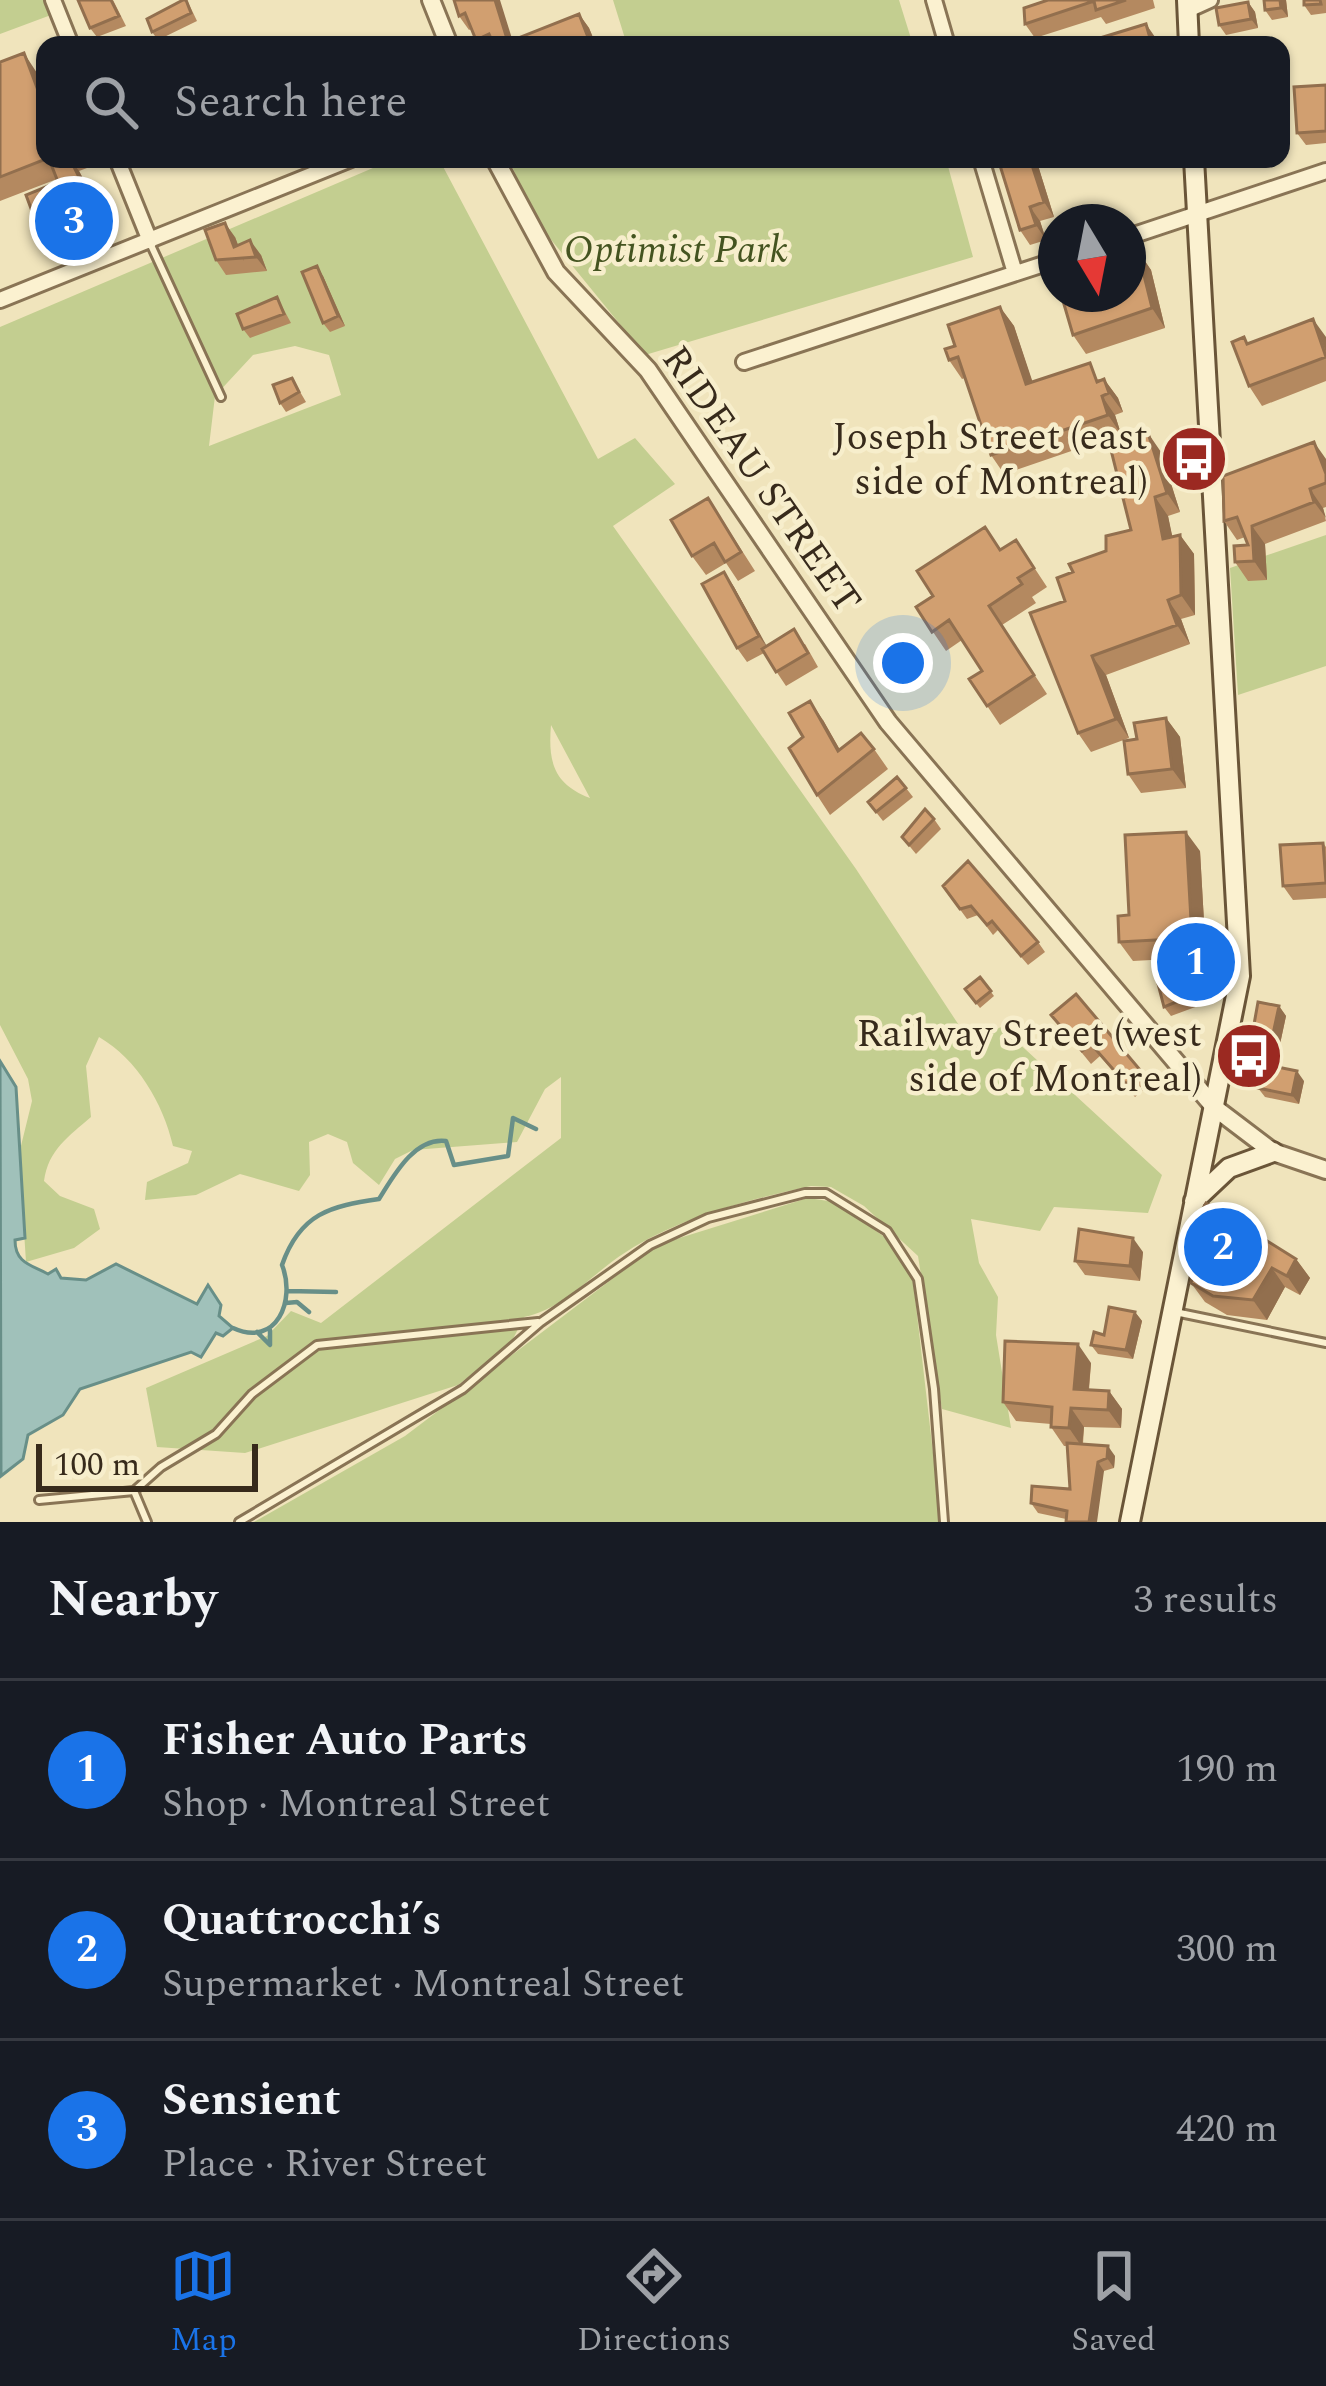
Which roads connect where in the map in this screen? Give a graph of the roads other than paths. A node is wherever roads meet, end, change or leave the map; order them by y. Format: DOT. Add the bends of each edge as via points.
graph roads {
  1 [pos="53,0"];
  2 [pos="431,0"];
  3 [pos="934,0"];
  4 [pos="1210,0"];
  5 [pos="1187,5"];
  6 [pos="67,36"];
  7 [pos="445,36"];
  8 [pos="944,36"];
  9 [pos="1189,36"];
  10 [pos="121,168"];
  11 [pos="329,168"];
  12 [pos="500,168"];
  13 [pos="984,168"];
  14 [pos="1194,168"];
  15 [pos="1326,171"];
  16 [pos="1197,214"];
  17 [pos="1146,231"];
  18 [pos="149,241"];
  19 [pos="1038,266"];
  20 [pos="1015,274"];
  21 [pos="0,300"];
  22 [pos="745,362"];
  23 [pos="221,397"];
  24 [pos="1215,1108"];
  25 [pos="1273,1152"];
  26 [pos="1326,1170"];
  27 [pos="1194,1201"];
  28 [pos="1172,1311"];
  29 [pos="542,1322"];
  30 [pos="1326,1343"];
  31 [pos="134,1491"];
  32 [pos="39,1500"];
  33 [pos="147,1522"];
  34 [pos="239,1522"];
  35 [pos="944,1522"];
  36 [pos="1130,1522"];
  1 -- 6 [label="street"];
  2 -- 7 [label="street"];
  3 -- 8 [label="street"];
  4 -- 5 [label="street"];
  5 -- 9 [label="main road"];
  10 -- 18 [label="street"];
  11 -- 18 [label="street"];
  12 -- 24 [label="street, RIDEAU STREET" via="556,272 647,370 888,722"];
  13 -- 20 [label="street"];
  14 -- 16 [label="main road"];
  15 -- 16 [label="street"];
  16 -- 17 [label="street"];
  16 -- 24 [label="main road" via="1222,479 1240,976"];
  18 -- 21 [label="street"];
  18 -- 23 [label="lane"];
  19 -- 20 [label="street"];
  20 -- 22 [label="street"];
  24 -- 25 [label="street, RIDEAU STREET"];
  24 -- 27 [label="main road"];
  25 -- 26 [label="street, RIDEAU STREET"];
  25 -- 27 [label="main road" via="1229,1168"];
  27 -- 28 [label="main road"];
  28 -- 30 [label="lane"];
  28 -- 36 [label="main road"];
  29 -- 31 [label="lane" via="317,1345 252,1394 216,1435"];
  29 -- 34 [label="lane" via="463,1389"];
  29 -- 35 [label="lane" via="678,1231 788,1195 826,1193 887,1232 918,1279"];
  31 -- 32 [label="lane"];
  31 -- 33 [label="lane"];
}
